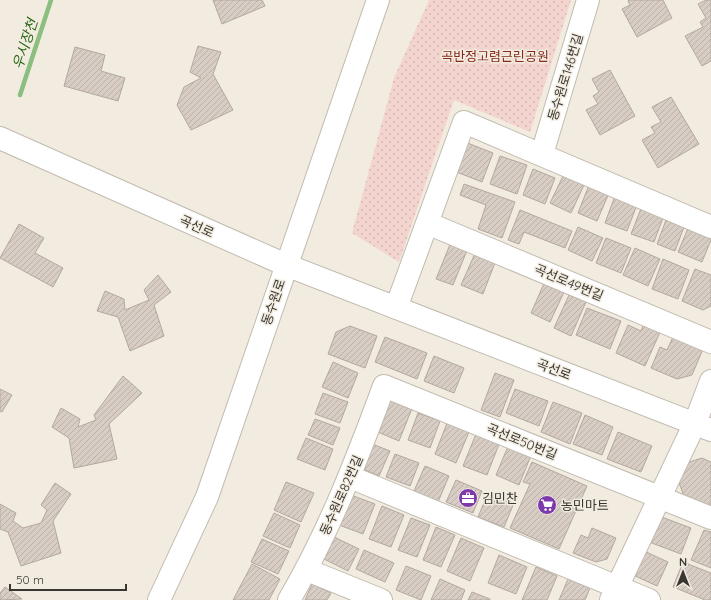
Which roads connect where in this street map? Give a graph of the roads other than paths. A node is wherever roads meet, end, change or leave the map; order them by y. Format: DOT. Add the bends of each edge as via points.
graph roads {
  1 [pos="378,0"];
  2 [pos="588,0"];
  3 [pos="0,138"];
  4 [pos="542,154"];
  5 [pos="427,222"];
  6 [pos="711,226"];
  7 [pos="286,265"];
  8 [pos="396,308"];
  9 [pos="711,342"];
  10 [pos="711,381"];
  11 [pos="384,386"];
  12 [pos="703,427"];
  13 [pos="350,477"];
  14 [pos="659,497"];
  15 [pos="711,518"];
  16 [pos="307,570"];
  17 [pos="614,593"];
  18 [pos="158,600"];
  19 [pos="290,600"];
  20 [pos="382,600"];
  21 [pos="649,600"];
  1 -- 7 [label="street, 동수원로"];
  2 -- 4 [label="street, 동수원로146번길"];
  3 -- 7 [label="street, 곡선로"];
  4 -- 5 [label="street" via="464,122"];
  4 -- 6 [label="street"];
  5 -- 8 [label="street"];
  5 -- 9 [label="street, 곡선로49번길"];
  7 -- 8 [label="street, 곡선로"];
  7 -- 18 [label="street, 동수원로" via="207,497"];
  8 -- 12 [label="street, 곡선로"];
  10 -- 12 [label="street"];
  11 -- 13 [label="street, 동수원로82번길"];
  11 -- 14 [label="street, 곡선로50번길"];
  12 -- 14 [label="street"];
  13 -- 16 [label="street, 동수원로82번길"];
  13 -- 17 [label="street"];
  14 -- 15 [label="street, 곡선로50번길"];
  14 -- 17 [label="street"];
  16 -- 19 [label="street, 동수원로82번길"];
  16 -- 20 [label="street"];
  17 -- 21 [label="street"];
}
